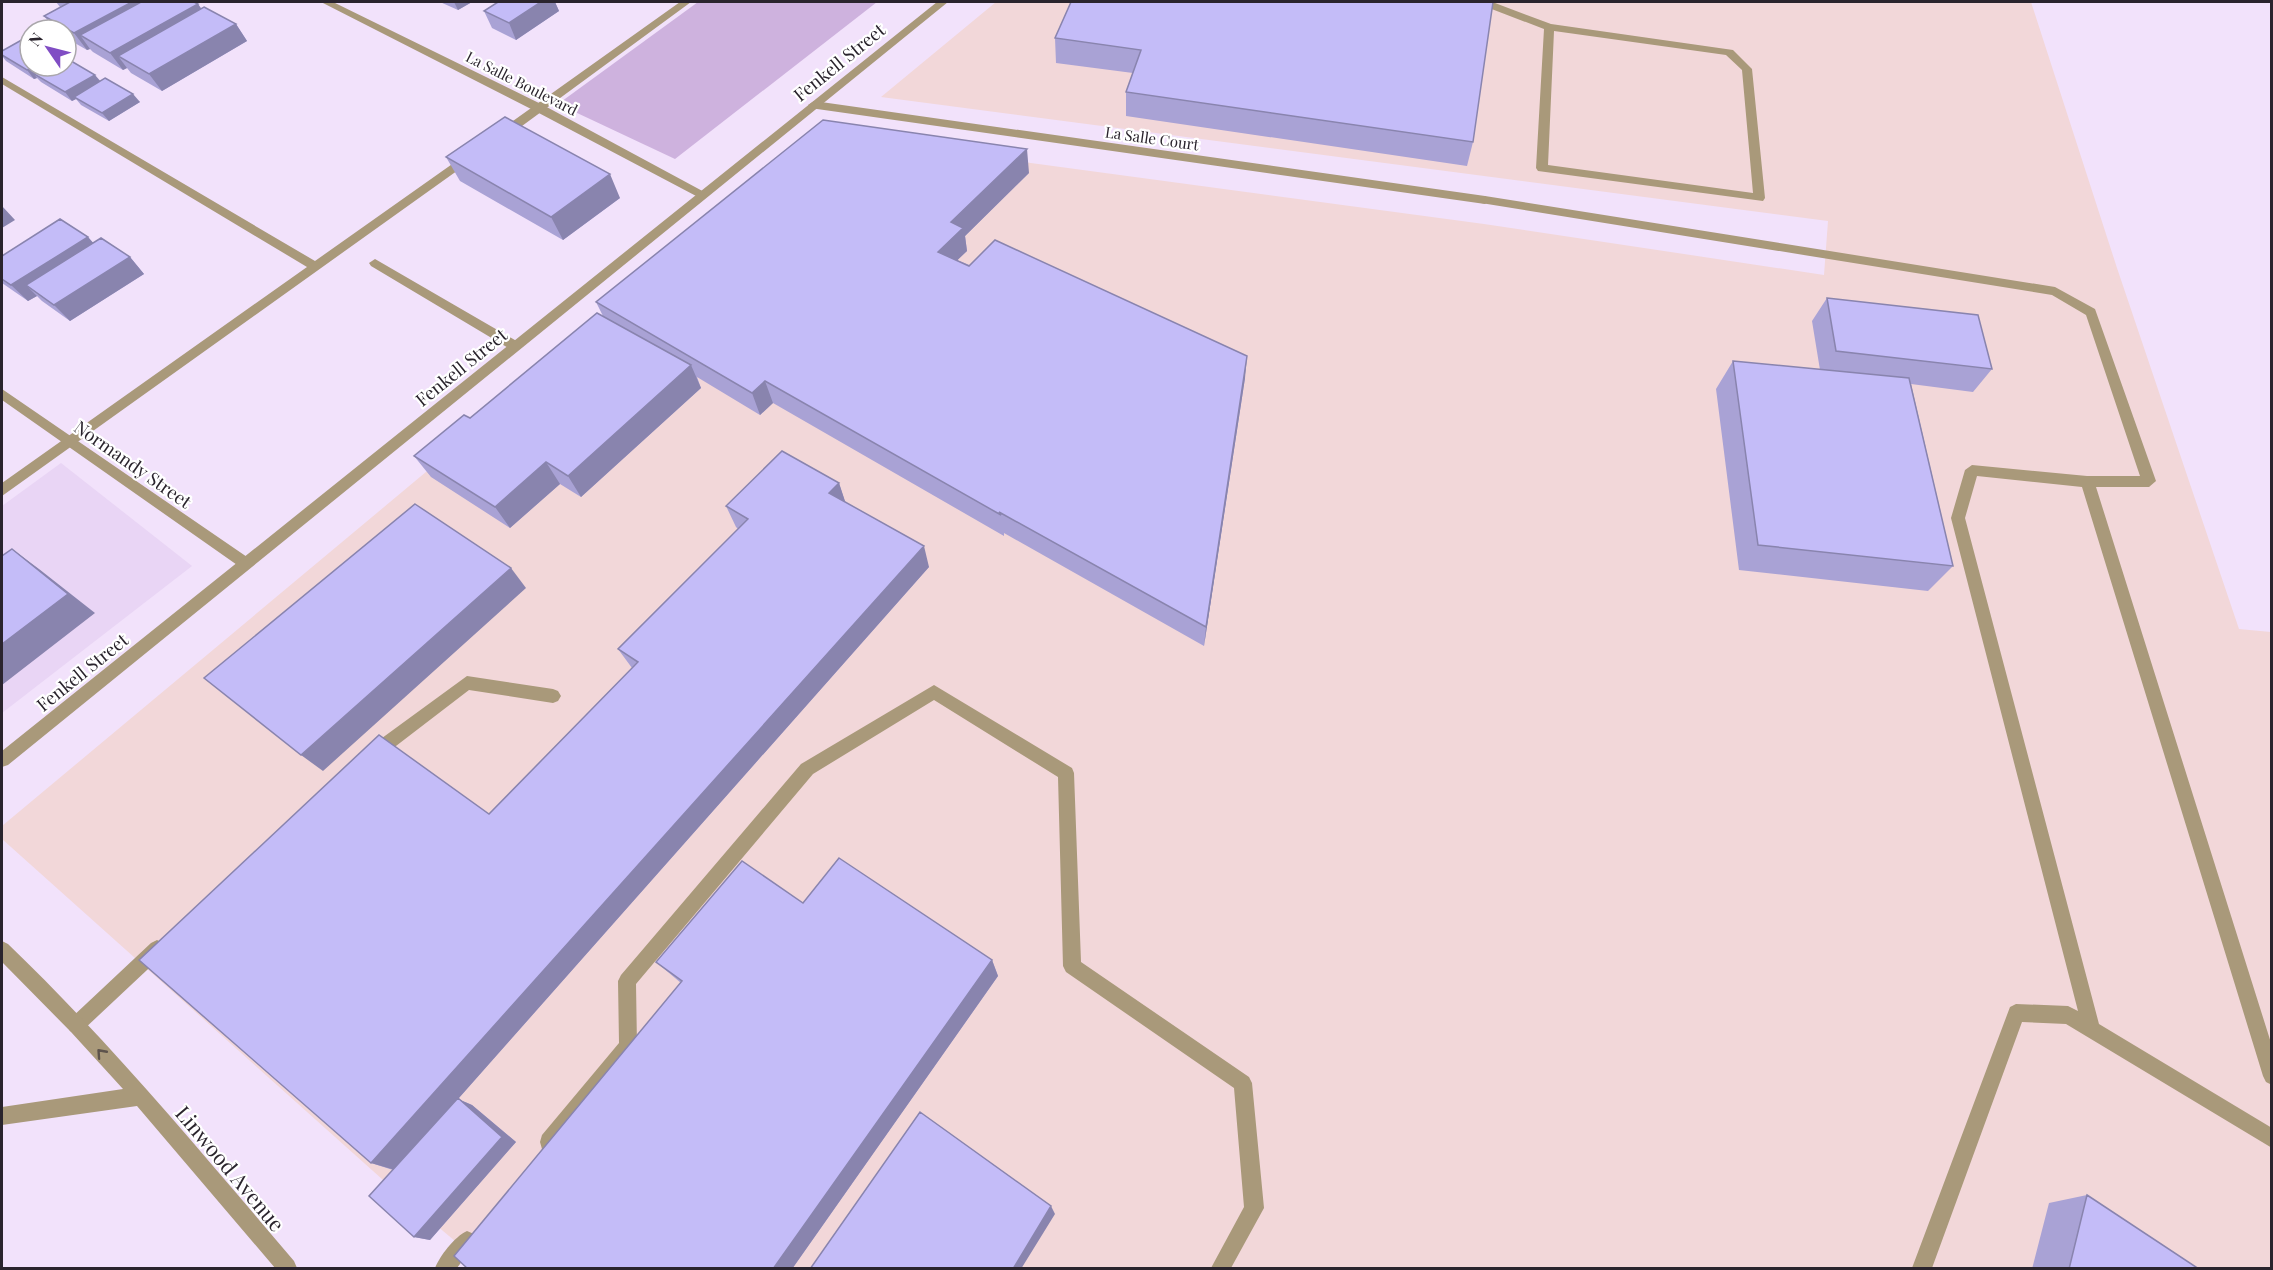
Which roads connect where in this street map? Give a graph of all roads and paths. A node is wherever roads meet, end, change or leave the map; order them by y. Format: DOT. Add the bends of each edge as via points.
graph roads {
  1 [pos="326,2"];
  2 [pos="686,2"];
  3 [pos="943,2"];
  4 [pos="1467,2"];
  5 [pos="1549,27"];
  6 [pos="2,80"];
  7 [pos="814,105"];
  8 [pos="539,108"];
  9 [pos="702,194"];
  10 [pos="375,263"];
  11 [pos="316,267"];
  12 [pos="515,346"];
  13 [pos="2,394"];
  14 [pos="70,442"];
  15 [pos="2086,482"];
  16 [pos="2,490"];
  17 [pos="245,563"];
  18 [pos="554,696"];
  19 [pos="2,760"];
  20 [pos="365,762"];
  21 [pos="171,936"];
  22 [pos="2,950"];
  23 [pos="76,1025"];
  24 [pos="2092,1030"];
  25 [pos="2271,1076"];
  26 [pos="141,1096"];
  27 [pos="2,1116"];
  28 [pos="2271,1138"];
  29 [pos="537,1157"];
  30 [pos="476,1231"];
  31 [pos="287,1269"];
  32 [pos="445,1269"];
  33 [pos="1221,1269"];
  34 [pos="1922,1269"];
  1 -- 8 [label="street, La Salle Boulevard"];
  2 -- 8 [label="street"];
  3 -- 7 [label="street, Fenkell Street"];
  4 -- 5 [label="street" via="1491,5"];
  5 -- 5 [label="street" via="1729,52 1747,69 1759,198 1542,168"];
  6 -- 11 [label="street"];
  7 -- 9 [label="street, Fenkell Street"];
  7 -- 15 [label="street, La Salle Court" via="1485,200 2055,291 2091,312 2149,481"];
  8 -- 9 [label="street, La Salle Boulevard"];
  8 -- 11 [label="street"];
  9 -- 12 [label="street, Fenkell Street"];
  10 -- 12 [label="street"];
  11 -- 14 [label="street"];
  12 -- 17 [label="street, Fenkell Street"];
  13 -- 14 [label="street, Normandy Street"];
  14 -- 16 [label="street"];
  14 -- 17 [label="street, Normandy Street"];
  15 -- 24 [label="street" via="1972,470 1958,518"];
  15 -- 25 [label="street"];
  17 -- 19 [label="street, Fenkell Street"];
  18 -- 20 [label="street" via="467,683"];
  21 -- 23 [label="street"];
  22 -- 23 [label="street, Linwood Avenue"];
  26 -- 23 [label="street, Linwood Avenue, one-way"];
  24 -- 28 [label="street"];
  24 -- 34 [label="street" via="2068,1015 2016,1012"];
  26 -- 27 [label="street"];
  26 -- 31 [label="street, Linwood Avenue"];
  29 -- 33 [label="street" via="628,1046 627,981 807,769 934,692 1066,773 1072,966 1243,1083 1254,1208"];
  30 -- 32 [label="street"];
}
